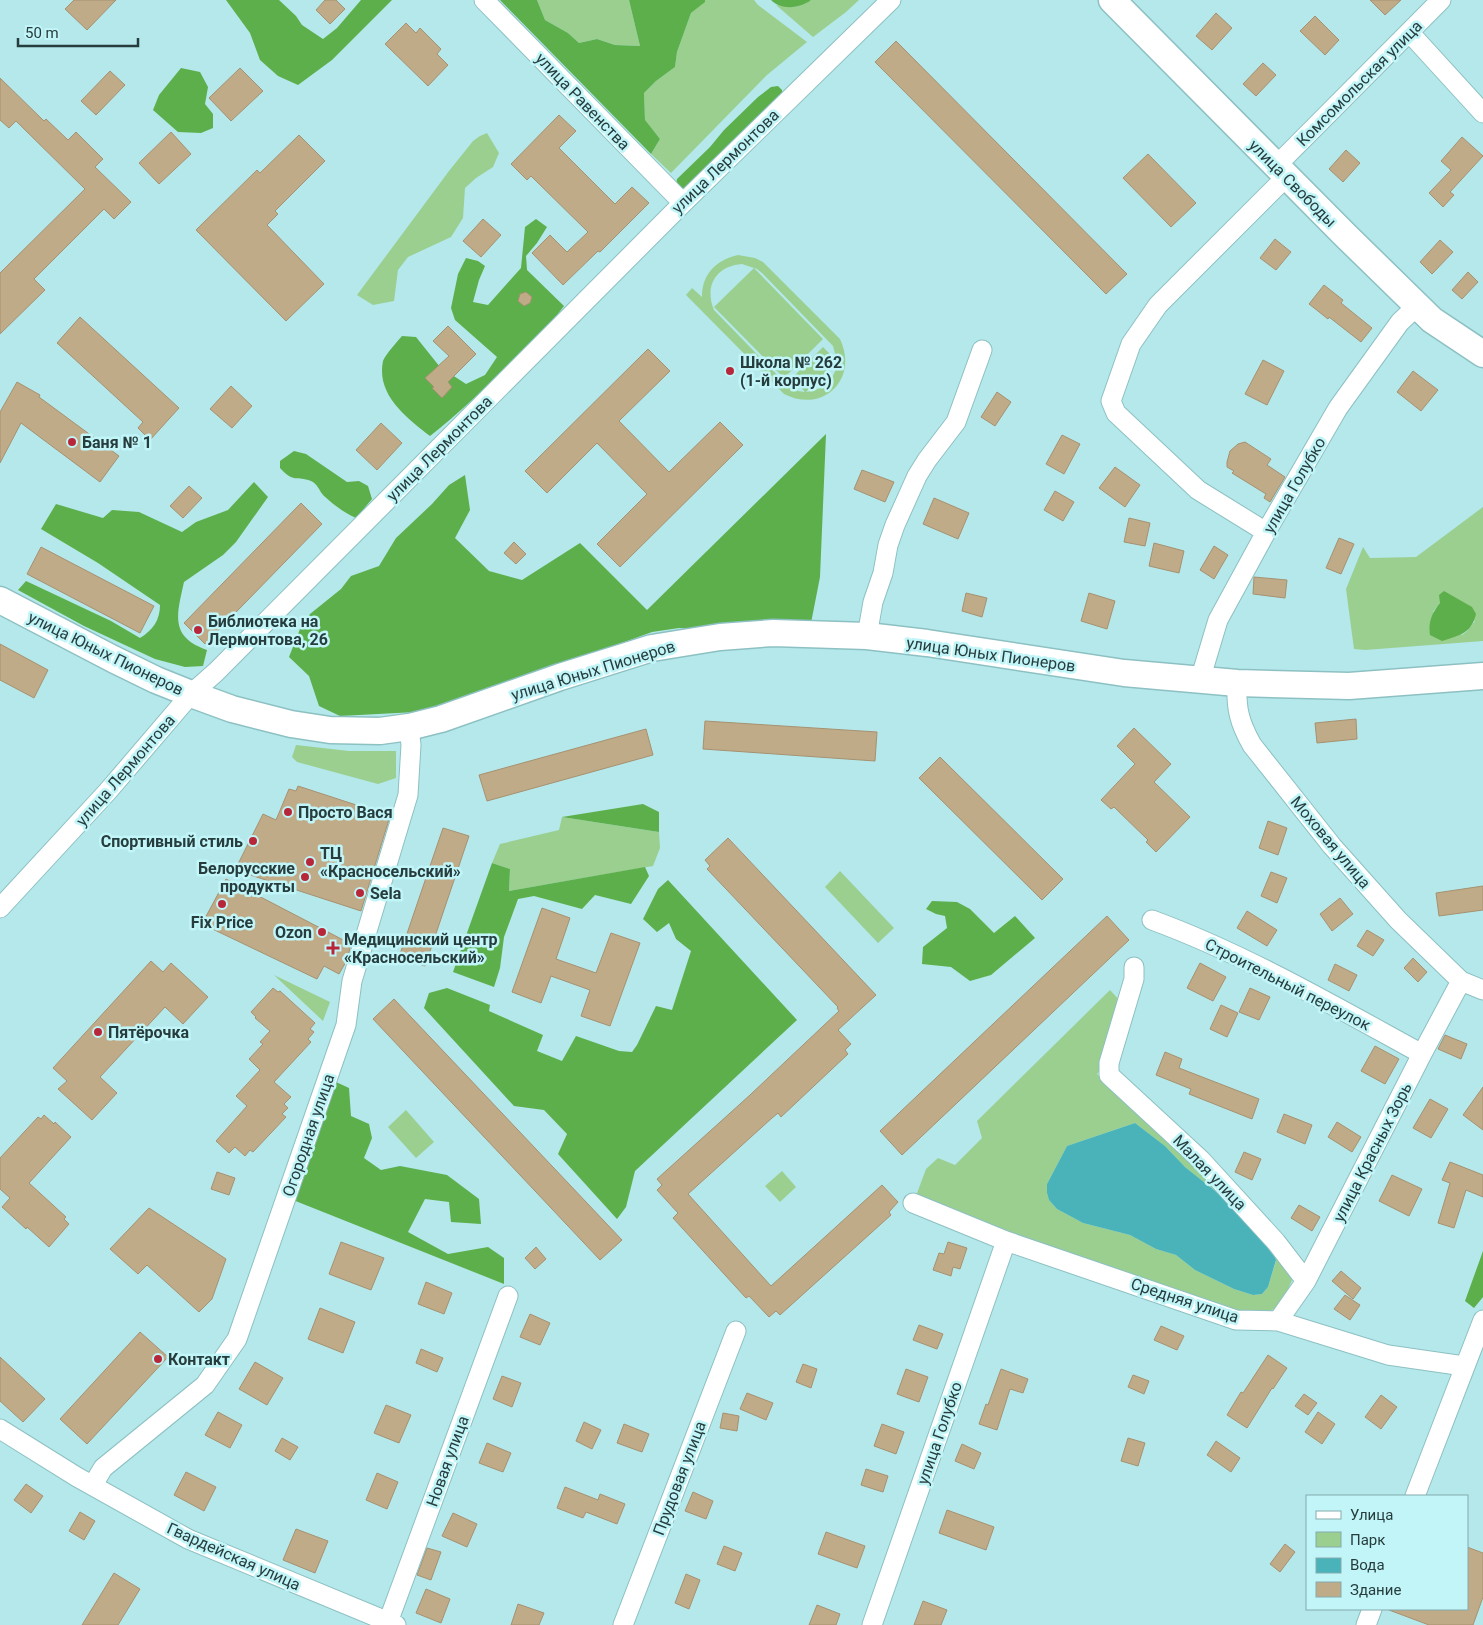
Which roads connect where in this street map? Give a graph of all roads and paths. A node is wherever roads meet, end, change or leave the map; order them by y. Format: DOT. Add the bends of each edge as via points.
graph roads {
  1 [pos="484,0"];
  2 [pos="891,0"];
  3 [pos="1112,0"];
  4 [pos="1441,0"];
  5 [pos="1409,32"];
  6 [pos="1483,113"];
  7 [pos="1282,171"];
  8 [pos="683,203"];
  9 [pos="1417,306"];
  10 [pos="982,350"];
  11 [pos="1483,354"];
  12 [pos="1266,532"];
  13 [pos="0,600"];
  14 [pos="868,636"];
  15 [pos="1483,676"];
  16 [pos="1200,680"];
  17 [pos="1237,683"];
  18 [pos="191,694"];
  19 [pos="409,727"];
  20 [pos="0,908"];
  21 [pos="1152,920"];
  22 [pos="1134,967"];
  23 [pos="1462,981"];
  24 [pos="1483,990"];
  25 [pos="1422,1054"];
  26 [pos="913,1203"];
  27 [pos="1006,1241"];
  28 [pos="1306,1281"];
  29 [pos="508,1296"];
  30 [pos="1483,1320"];
  31 [pos="1278,1321"];
  32 [pos="736,1331"];
  33 [pos="1464,1366"];
  34 [pos="0,1429"];
  35 [pos="92,1485"];
  36 [pos="1415,1495"];
  37 [pos="1372,1610"];
  38 [pos="390,1624"];
  39 [pos="623,1625"];
  40 [pos="872,1625"];
  41 [pos="1366,1625"];
  1 -- 8 [label="street, улица Равенства"];
  2 -- 8 [label="street, улица Лермонтова"];
  3 -- 7 [label="main road, улица Свободы"];
  4 -- 5 [label="street, Комсомольская улица"];
  5 -- 6 [label="street"];
  5 -- 7 [label="street, Комсомольская улица"];
  7 -- 9 [label="main road, улица Свободы"];
  7 -- 12 [label="street, Комсомольская улица" via="1158,305 1131,344 1111,401 1116,413 1198,490"];
  8 -- 18 [label="street, улица Лермонтова"];
  9 -- 11 [label="main road, улица Свободы"];
  9 -- 12 [label="street, улица Голубко" via="1400,322 1338,408"];
  10 -- 14 [label="street" via="956,422 917,476 895,525 873,602"];
  12 -- 16 [label="street, улица Голубко" via="1218,620"];
  13 -- 18 [label="main road, улица Юных Пионеров" via="156,680"];
  14 -- 16 [label="main road, улица Юных Пионеров" via="1124,673"];
  14 -- 19 [label="main road, улица Юных Пионеров" via="773,633 660,646 560,677 441,720"];
  15 -- 17 [label="main road, улица Юных Пионеров" via="1349,686"];
  16 -- 17 [label="main road, улица Юных Пионеров"];
  17 -- 23 [label="street, Моховая улица" via="1236,703 1252,745 1338,853 1398,920"];
  18 -- 19 [label="main road, улица Юных Пионеров" via="232,709 330,730 372,731"];
  18 -- 20 [label="street, улица Лермонтова" via="108,791"];
  19 -- 35 [label="street, Огородная улица" via="408,795 352,982 346,1025 237,1339 205,1385 103,1468"];
  21 -- 25 [label="street, Строительный переулок" via="1274,974"];
  22 -- 28 [label="street, Малая улица" via="1134,979 1108,1069 1110,1075 1202,1160 1276,1242"];
  23 -- 24 [label="street"];
  23 -- 25 [label="street, улица Красных Зорь"];
  25 -- 28 [label="street, улица Красных Зорь"];
  26 -- 27 [label="street, Средняя улица"];
  27 -- 31 [label="street, Средняя улица" via="1236,1320"];
  27 -- 40 [label="street, улица Голубко"];
  28 -- 31 [label="street, улица Красных Зорь"];
  29 -- 38 [label="street, Новая улица"];
  30 -- 33 [label="street"];
  31 -- 33 [label="street, Средняя улица" via="1388,1354"];
  32 -- 39 [label="street, Прудовая улица"];
  33 -- 36 [label="street"];
  34 -- 35 [label="street, Гвардейская улица"];
  35 -- 38 [label="street, Гвардейская улица" via="188,1539"];
  37 -- 41 [label="street"];
}
